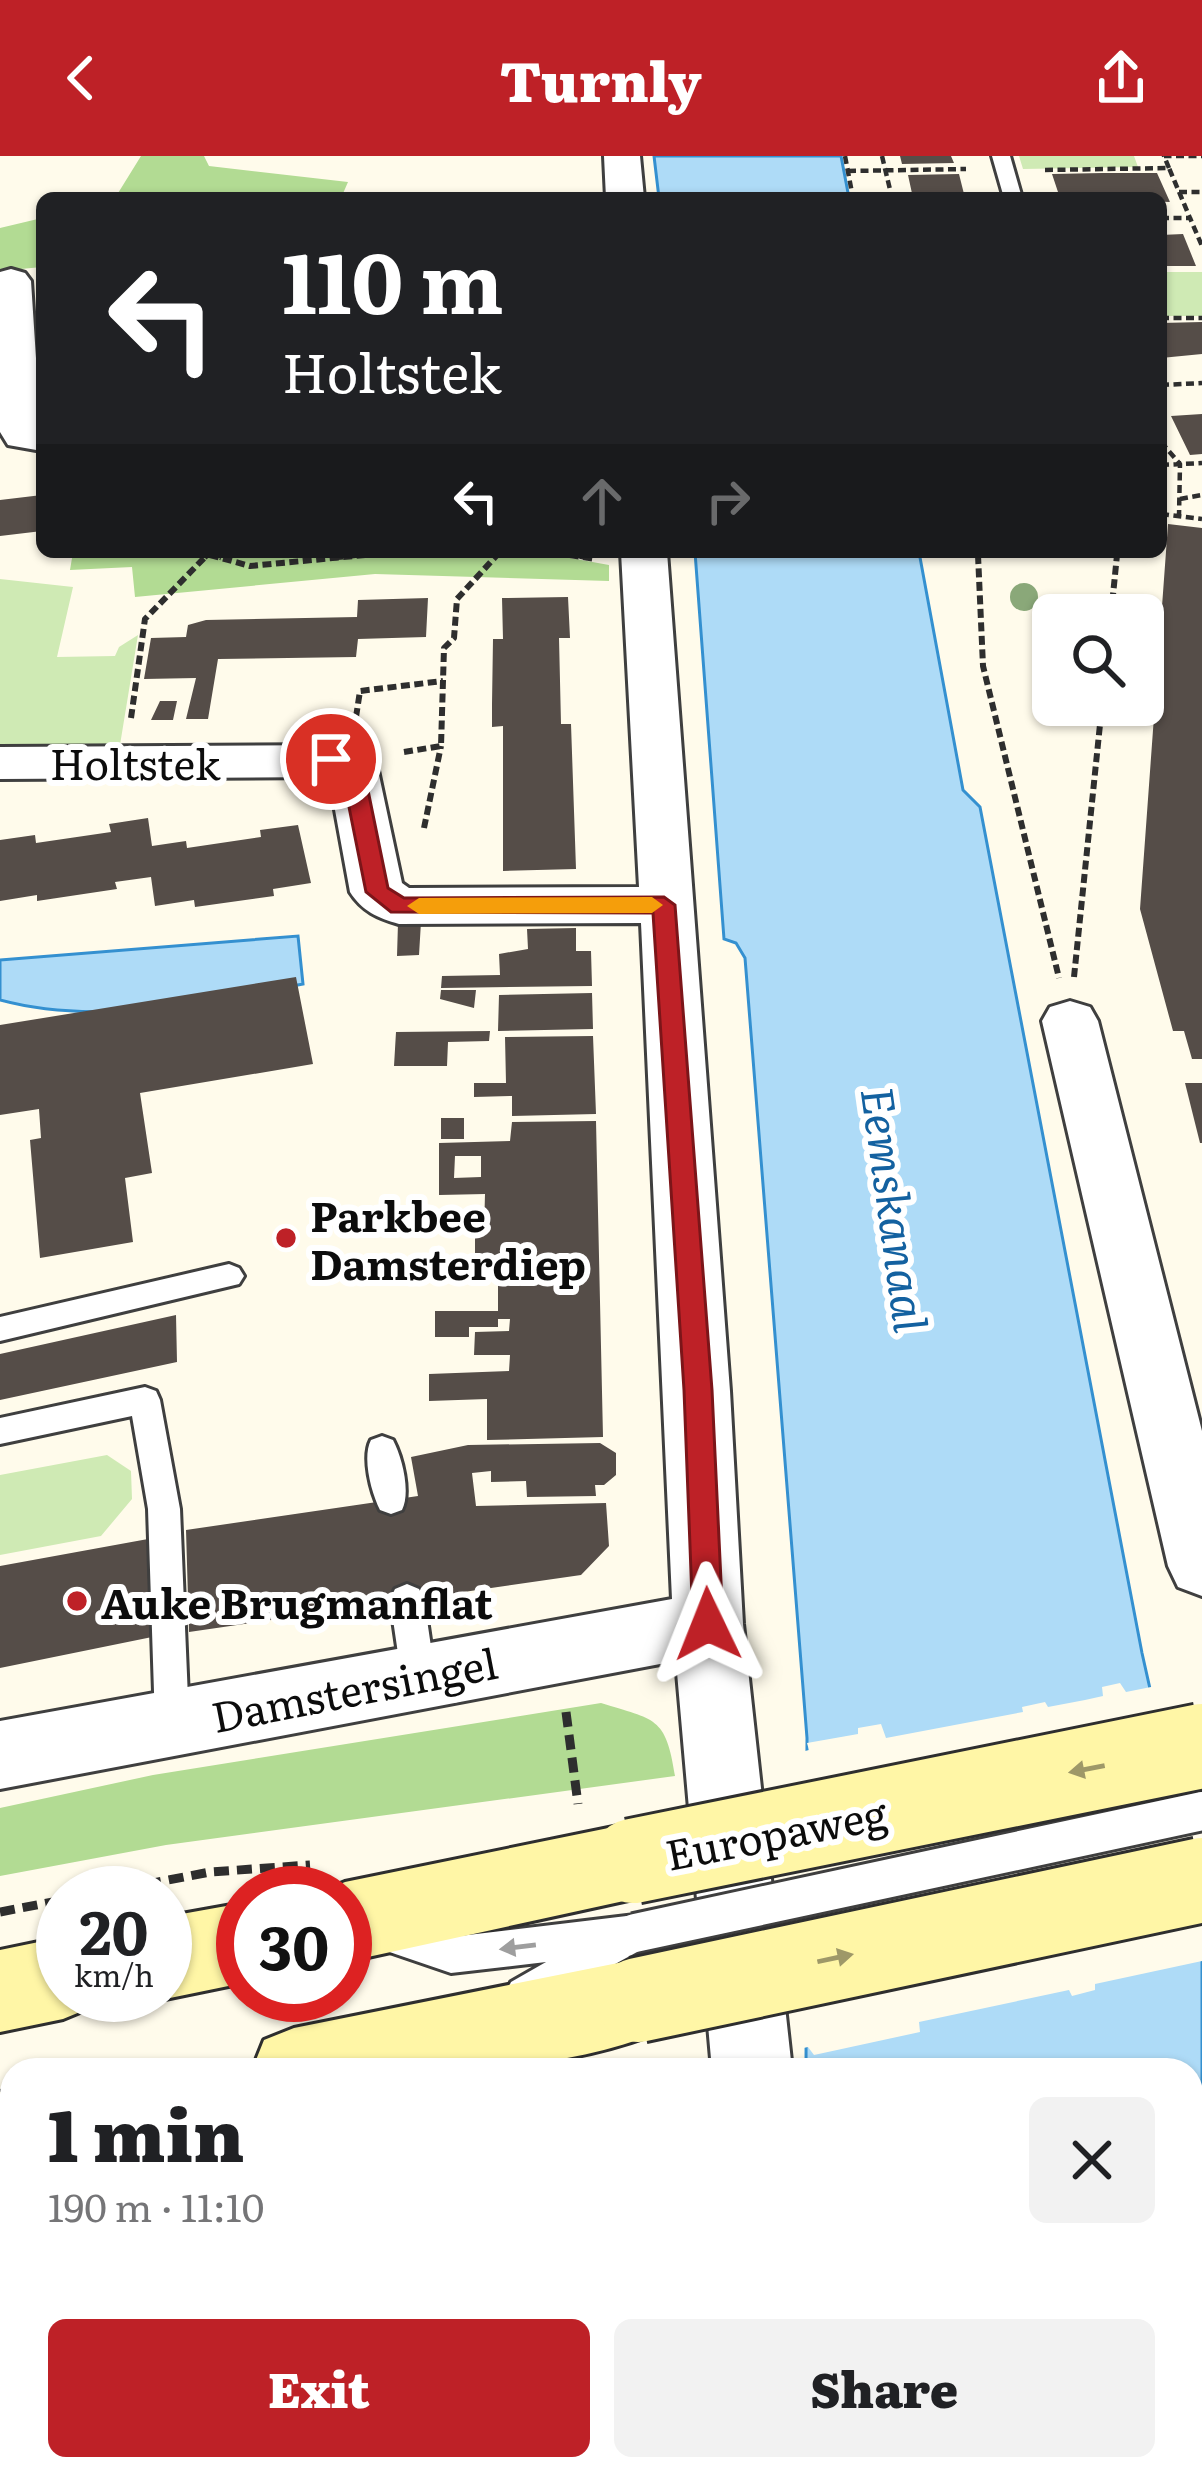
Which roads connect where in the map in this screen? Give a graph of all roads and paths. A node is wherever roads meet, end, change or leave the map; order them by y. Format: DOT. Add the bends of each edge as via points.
graph roads {
  1 [pos="622,156"];
  2 [pos="845,156"];
  3 [pos="882,156"];
  4 [pos="1202,156"];
  5 [pos="1004,165"];
  6 [pos="1169,168"];
  7 [pos="848,171"];
  8 [pos="885,171"];
  9 [pos="625,192"];
  10 [pos="852,192"];
  11 [pos="890,192"];
  12 [pos="1179,192"];
  13 [pos="1202,192"];
  14 [pos="1167,218"];
  15 [pos="1190,218"];
  16 [pos="1201,243"];
  17 [pos="18,281"];
  18 [pos="1167,318"];
  19 [pos="1202,318"];
  20 [pos="1202,382"];
  21 [pos="1167,385"];
  22 [pos="36,437"];
  23 [pos="1167,449"];
  24 [pos="1202,463"];
  25 [pos="1180,464"];
  26 [pos="1167,465"];
  27 [pos="1202,495"];
  28 [pos="1180,500"];
  29 [pos="1167,515"];
  30 [pos="1179,516"];
  31 [pos="1202,519"];
  32 [pos="204,558"];
  33 [pos="225,558"];
  34 [pos="331,558"];
  35 [pos="494,558"];
  36 [pos="644,558"];
  37 [pos="977,558"];
  38 [pos="1116,558"];
  39 [pos="1113,594"];
  40 [pos="443,681"];
  41 [pos="1100,726"];
  42 [pos="441,746"];
  43 [pos="125,761"];
  44 [pos="351,761"];
  45 [pos="0,764"];
  46 [pos="420,848"];
  47 [pos="664,905"];
  48 [pos="1070,1021"];
  49 [pos="229,1276"];
  50 [pos="0,1329"];
  51 [pos="0,1430"];
  52 [pos="382,1449"];
  53 [pos="1193,1484"];
  54 [pos="391,1501"];
  55 [pos="1202,1566"];
  56 [pos="406,1599"];
  57 [pos="559,1651"];
  58 [pos="710,1656"];
  59 [pos="418,1674"];
  60 [pos="172,1722"];
  61 [pos="1202,1746"];
  62 [pos="0,1755"];
  63 [pos="1202,1811"];
  64 [pos="1202,1880"];
  65 [pos="36,1905"];
  66 [pos="622,1905"];
  67 [pos="0,1912"];
  68 [pos="372,1921"];
  69 [pos="36,1984"];
  70 [pos="0,1991"];
  71 [pos="349,2058"];
  72 [pos="751,2058"];
  1 -- 9 [label="street"];
  2 -- 7 [label="path"];
  3 -- 8 [label="path"];
  4 -- 6 [label="path" via="1164,156"];
  5 -- 6 [label="path"];
  5 -- 8 [label="path"];
  6 -- 12 [label="path"];
  7 -- 8 [label="path"];
  7 -- 10 [label="path"];
  8 -- 11 [label="path"];
  12 -- 13 [label="path"];
  12 -- 15 [label="path"];
  14 -- 15 [label="path"];
  15 -- 16 [label="path"];
  17 -- 22 [label="street" via="19,427"];
  18 -- 19 [label="path"];
  20 -- 21 [label="path"];
  23 -- 25 [label="path"];
  24 -- 25 [label="path"];
  25 -- 26 [label="path"];
  25 -- 28 [label="path"];
  27 -- 28 [label="path"];
  28 -- 30 [label="path"];
  29 -- 30 [label="path"];
  30 -- 31 [label="path"];
  32 -- 43 [label="path" via="145,619"];
  33 -- 34 [label="path" via="250,566"];
  35 -- 40 [label="path" via="458,599"];
  36 -- 47 [label="street"];
  37 -- 48 [label="path" via="983,667"];
  38 -- 39 [label="path"];
  40 -- 42 [label="path"];
  40 -- 44 [label="path" via="360,691"];
  41 -- 48 [label="path"];
  42 -- 44 [label="path"];
  42 -- 46 [label="path"];
  43 -- 44 [label="street, Holtstek"];
  43 -- 45 [label="street, Holtstek"];
  44 -- 47 [label="street" via="377,892 399,906"];
  47 -- 58 [label="street"];
  48 -- 53 [label="street"];
  49 -- 50 [label="lane"];
  51 -- 60 [label="lane" via="145,1400 164,1509"];
  52 -- 54 [label="lane"];
  53 -- 55 [label="street"];
  56 -- 59 [label="lane"];
  57 -- 58 [label="street, Damstersingel"];
  57 -- 59 [label="street, Damstersingel"];
  57 -- 66 [label="path"];
  58 -- 72 [label="street"];
  59 -- 60 [label="street, Damstersingel"];
  60 -- 62 [label="street, Damstersingel"];
  61 -- 66 [label="main road, Europaweg, one-way, bridge"];
  63 -- 66 [label="lane, Europaweg, bridge"];
  66 -- 64 [label="main road, Europaweg, one-way, bridge"];
  65 -- 67 [label="path"];
  66 -- 68 [label="main road, Europaweg, one-way"];
  66 -- 71 [label="main road, Europaweg" via="451,2036"];
  69 -- 70 [label="main road"];
}
